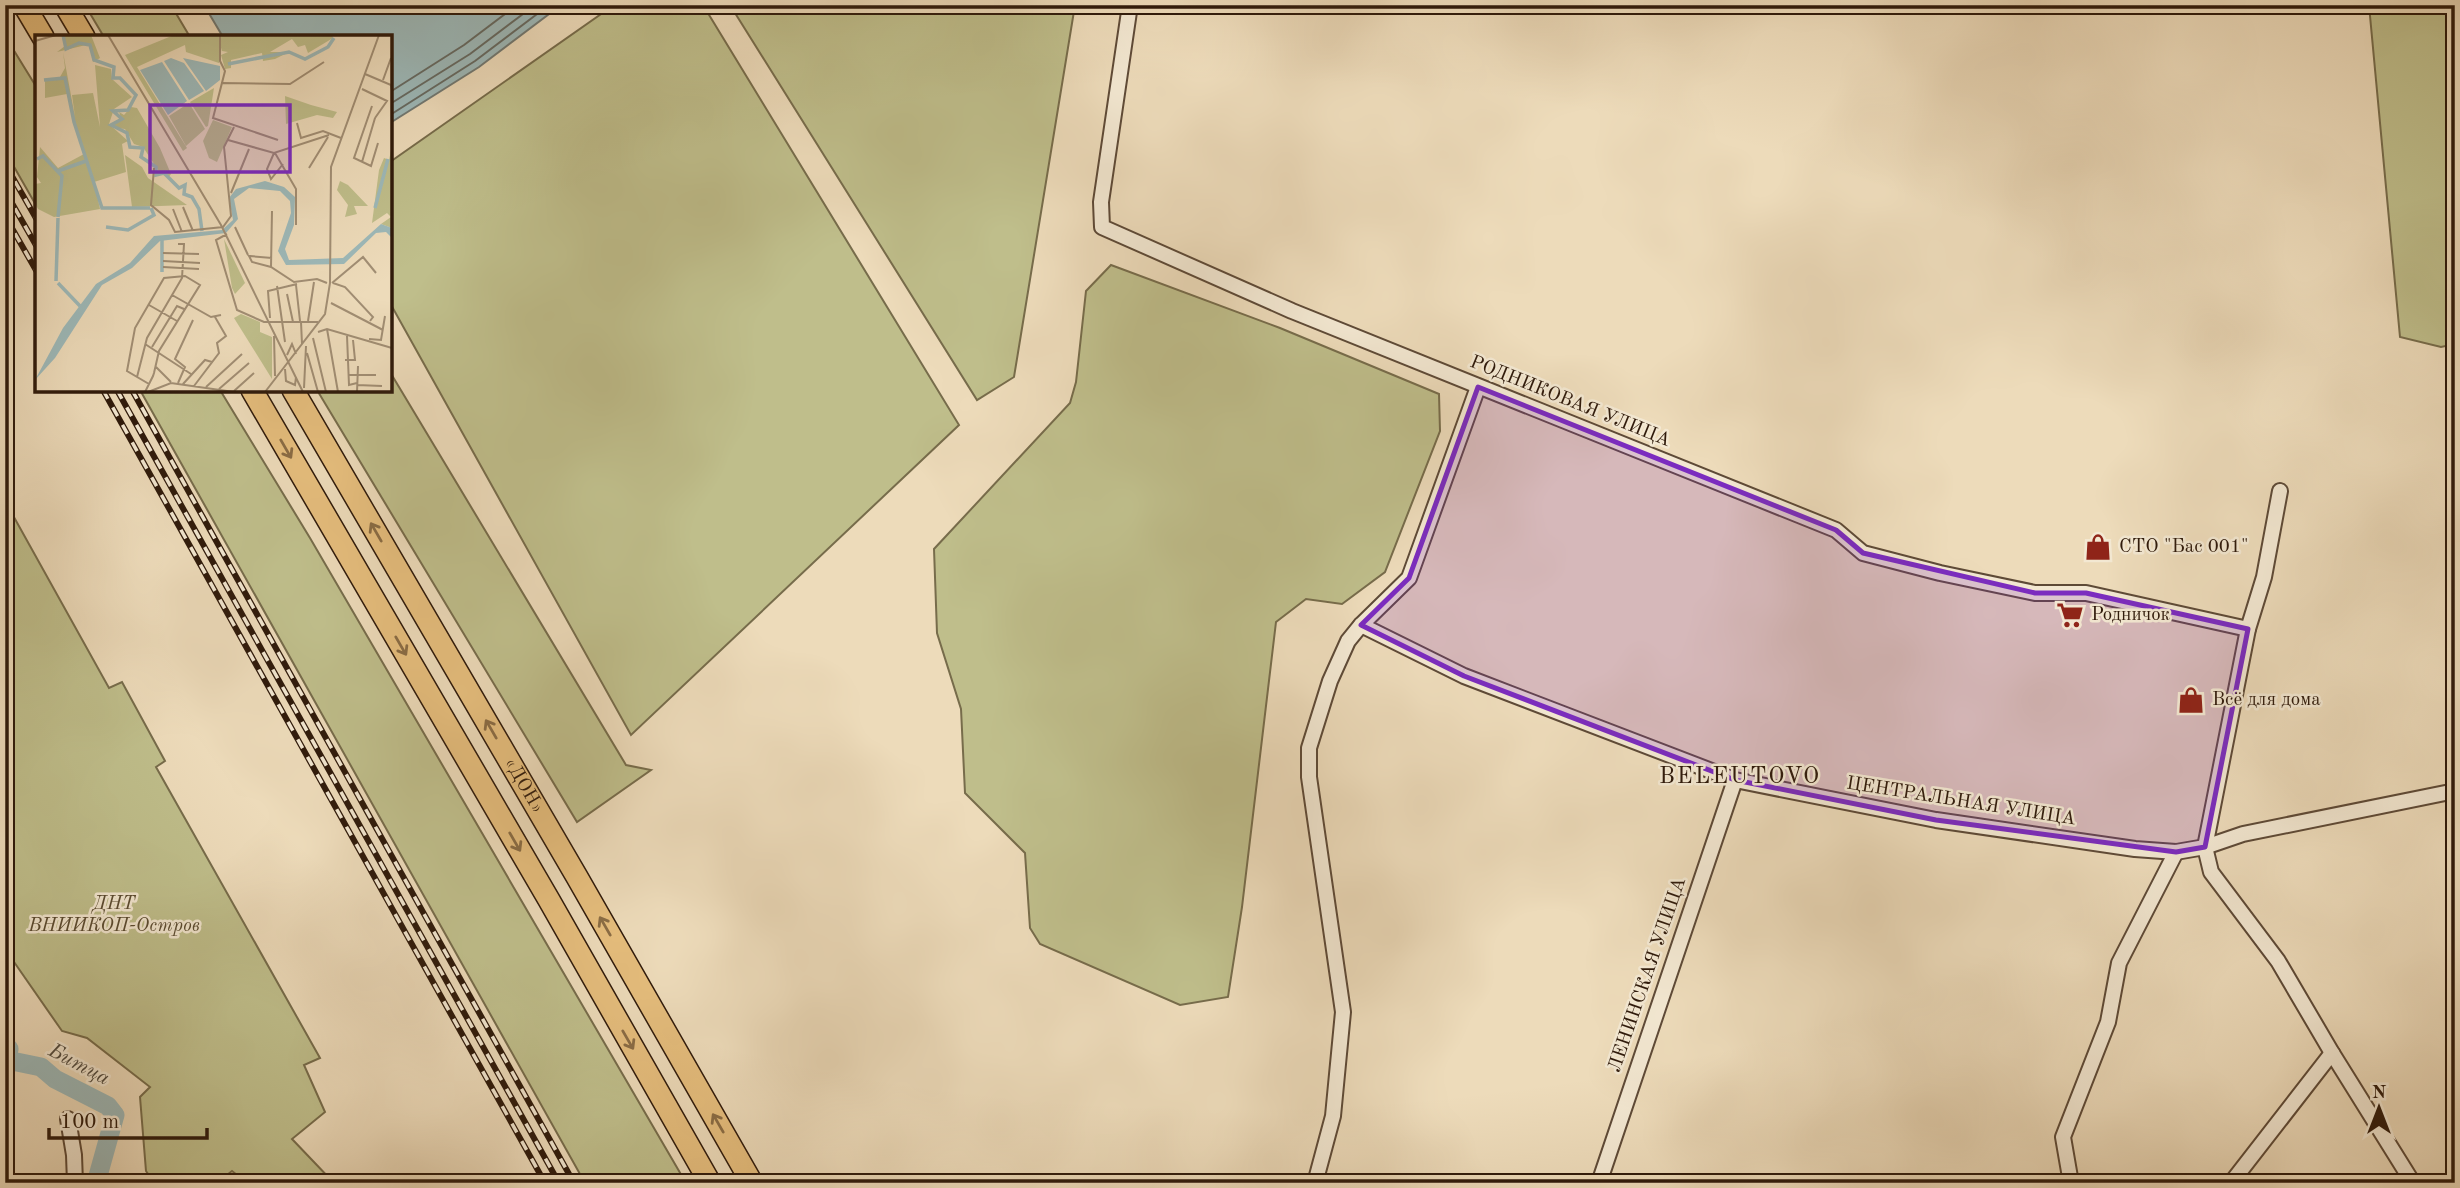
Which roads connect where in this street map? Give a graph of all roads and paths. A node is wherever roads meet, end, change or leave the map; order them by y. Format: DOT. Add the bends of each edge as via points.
graph roads {
  1 [pos="24,5"];
  2 [pos="65,5"];
  3 [pos="1130,5"];
  4 [pos="42,35"];
  5 [pos="83,35"];
  6 [pos="1479,387"];
  7 [pos="253,392"];
  8 [pos="294,392"];
  9 [pos="2280,491"];
  10 [pos="1361,625"];
  11 [pos="2248,629"];
  12 [pos="1735,780"];
  13 [pos="2455,791"];
  14 [pos="2205,847"];
  15 [pos="2176,852"];
  16 [pos="2332,1053"];
  17 [pos="68,1119"];
  18 [pos="75,1183"];
  19 [pos="710,1183"];
  20 [pos="752,1183"];
  21 [pos="1315,1183"];
  22 [pos="1599,1183"];
  23 [pos="2071,1183"];
  24 [pos="2231,1183"];
  25 [pos="2413,1183"];
  1 -- 4 [label="highway"];
  2 -- 5 [label="highway"];
  3 -- 6 [label="street, РОДНИКОВАЯ УЛИЦА" via="1101,202 1102,227"];
  6 -- 10 [label="street" via="1409,578"];
  6 -- 11 [label="street, РОДНИКОВАЯ УЛИЦА" via="1836,530 1863,553 2035,593 2086,593"];
  7 -- 19 [label="highway, «ДОН», one-way"];
  20 -- 8 [label="highway, «ДОН», one-way"];
  9 -- 11 [label="street" via="2264,577"];
  10 -- 12 [label="street, ЦЕНТРАЛЬНАЯ УЛИЦА" via="1464,676"];
  10 -- 21 [label="street" via="1348,641 1330,681 1309,748 1309,777 1343,1012 1333,1116"];
  11 -- 14 [label="street"];
  12 -- 15 [label="street, ЦЕНТРАЛЬНАЯ УЛИЦА" via="1936,820"];
  12 -- 22 [label="street, ЛЕНИНСКАЯ УЛИЦА"];
  13 -- 14 [label="street, ЦЕНТРАЛЬНАЯ УЛИЦА" via="2243,834"];
  14 -- 15 [label="street, ЦЕНТРАЛЬНАЯ УЛИЦА"];
  14 -- 16 [label="street" via="2211,872 2278,961"];
  15 -- 23 [label="street" via="2119,963 2108,1022 2063,1137"];
  16 -- 24 [label="street"];
  16 -- 25 [label="street"];
  17 -- 18 [label="street"];
}
